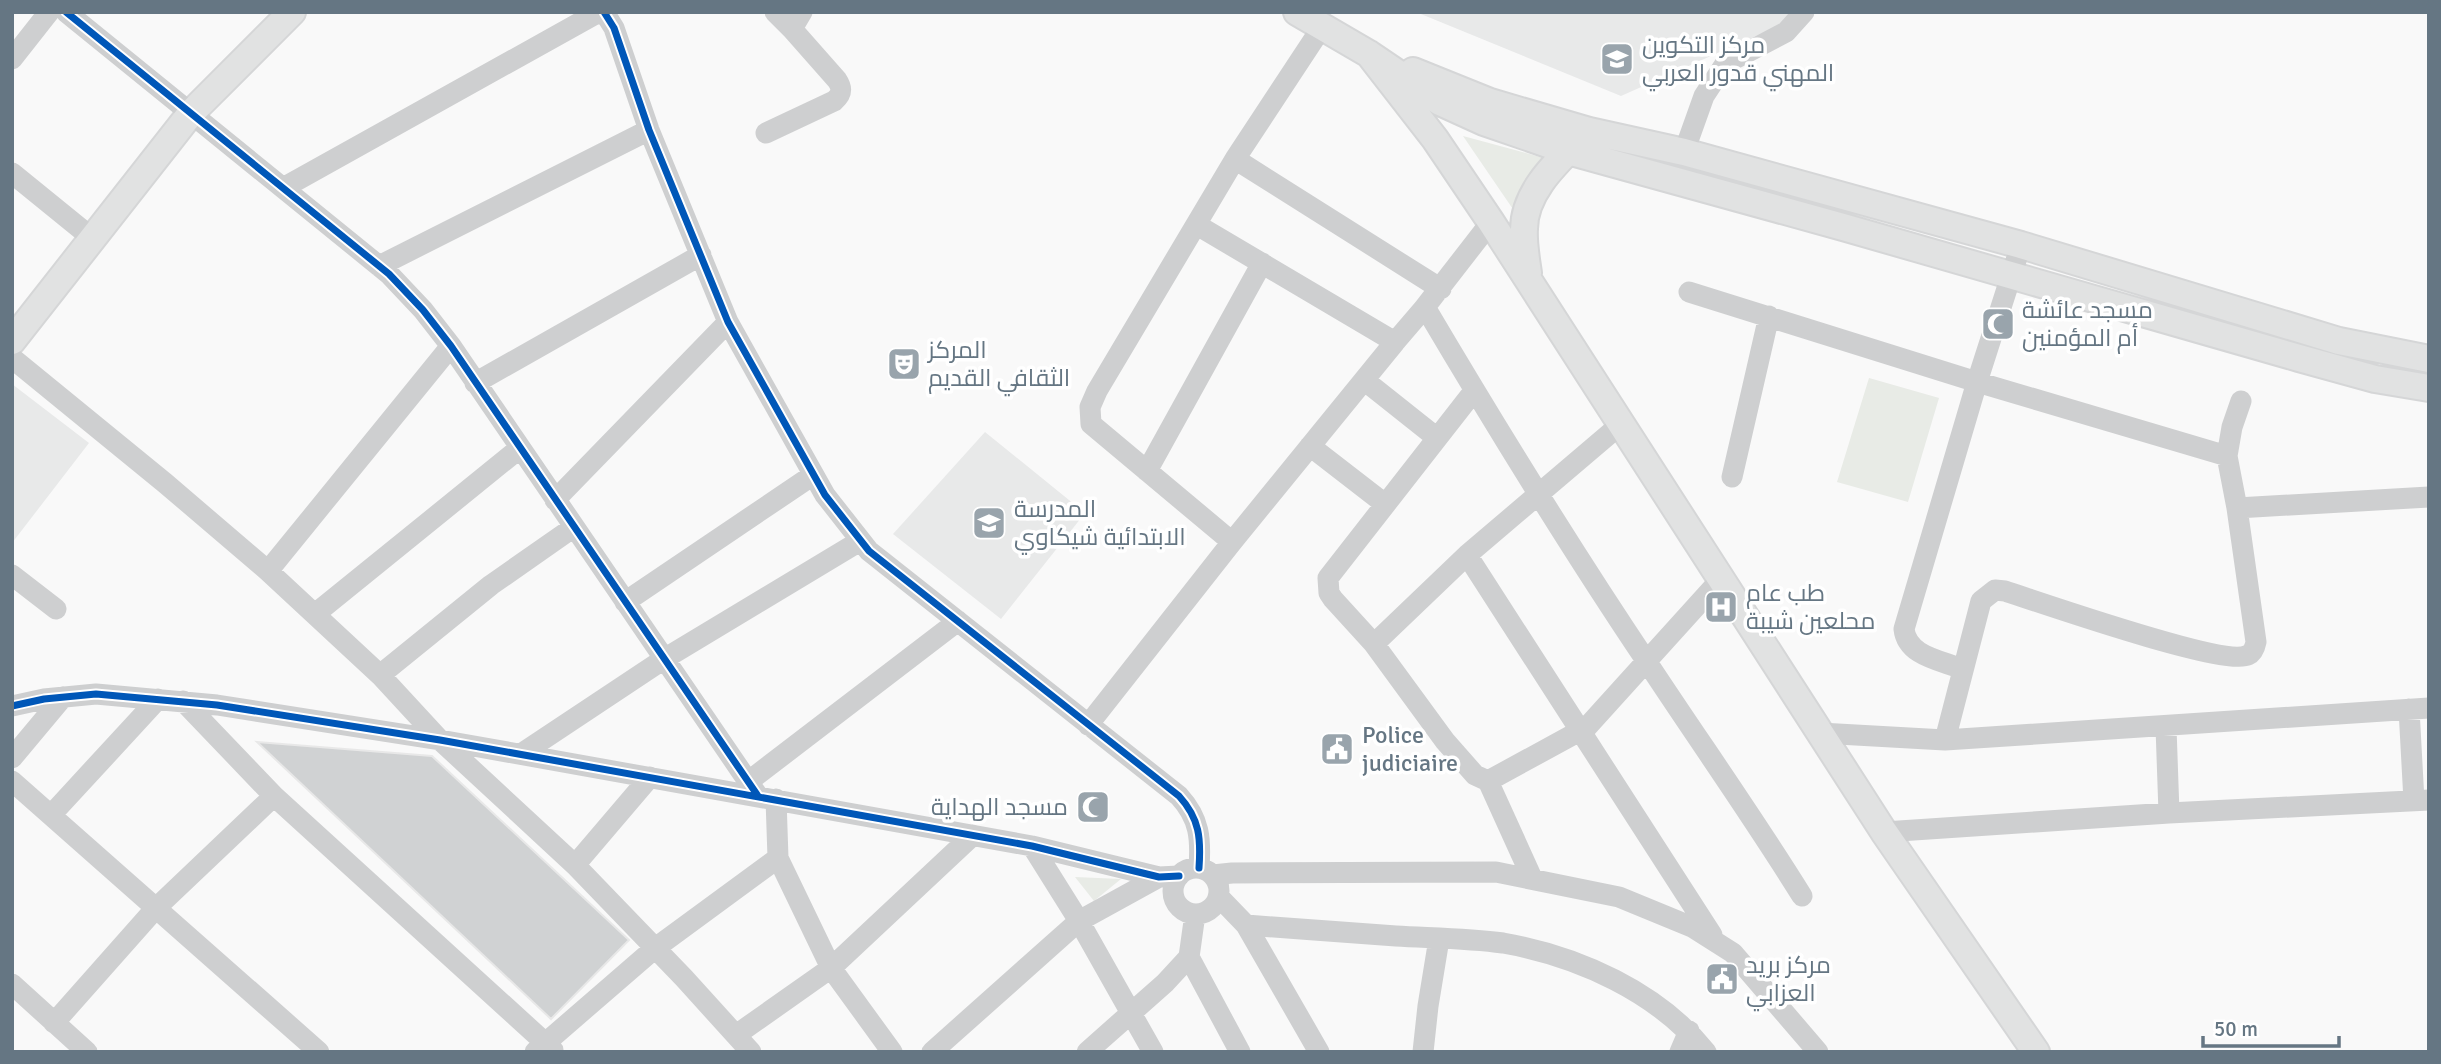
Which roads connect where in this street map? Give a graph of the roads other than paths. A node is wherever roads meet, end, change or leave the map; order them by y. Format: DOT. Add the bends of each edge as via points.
graph roads {
  1 [pos="49,12"];
  2 [pos="66,12"];
  3 [pos="292,12"];
  4 [pos="602,12"];
  5 [pos="775,12"];
  6 [pos="1297,12"];
  7 [pos="1804,12"];
  8 [pos="797,21"];
  9 [pos="1322,27"];
  10 [pos="1369,54"];
  11 [pos="12,60"];
  12 [pos="191,113"];
  13 [pos="649,130"];
  14 [pos="1589,131"];
  15 [pos="766,133"];
  16 [pos="1568,151"];
  17 [pos="1684,152"];
  18 [pos="1236,159"];
  19 [pos="12,173"];
  20 [pos="283,188"];
  21 [pos="1853,198"];
  22 [pos="1491,222"];
  23 [pos="1197,225"];
  24 [pos="1843,227"];
  25 [pos="92,238"];
  26 [pos="2021,245"];
  27 [pos="701,255"];
  28 [pos="1262,263"];
  29 [pos="379,266"];
  30 [pos="2011,276"];
  31 [pos="1528,278"];
  32 [pos="1441,289"];
  33 [pos="1689,292"];
  34 [pos="1425,307"];
  35 [pos="1769,316"];
  36 [pos="728,322"];
  37 [pos="12,341"];
  38 [pos="1395,342"];
  39 [pos="451,346"];
  40 [pos="12,358"];
  41 [pos="2429,359"];
  42 [pos="1364,380"];
  43 [pos="1977,382"];
  44 [pos="475,383"];
  45 [pos="2429,388"];
  46 [pos="1474,391"];
  47 [pos="2241,401"];
  48 [pos="1621,424"];
  49 [pos="1437,438"];
  50 [pos="1310,446"];
  51 [pos="520,448"];
  52 [pos="2227,456"];
  53 [pos="1147,471"];
  54 [pos="813,475"];
  55 [pos="1732,477"];
  56 [pos="1539,495"];
  57 [pos="2429,497"];
  58 [pos="555,500"];
  59 [pos="1385,504"];
  60 [pos="2237,508"];
  61 [pos="574,527"];
  62 [pos="860,541"];
  63 [pos="1232,542"];
  64 [pos="1467,555"];
  65 [pos="268,572"];
  66 [pos="12,575"];
  67 [pos="1720,580"];
  68 [pos="625,601"];
  69 [pos="55,609"];
  70 [pos="315,614"];
  71 [pos="958,621"];
  72 [pos="1374,644"];
  73 [pos="664,659"];
  74 [pos="1646,662"];
  75 [pos="1962,669"];
  76 [pos="380,675"];
  77 [pos="63,697"];
  78 [pos="158,699"];
  79 [pos="183,701"];
  80 [pos="12,706"];
  81 [pos="2419,708"];
  82 [pos="1088,725"];
  83 [pos="2166,727"];
  84 [pos="1581,731"];
  85 [pos="1821,733"];
  86 [pos="440,740"];
  87 [pos="1945,740"];
  88 [pos="521,754"];
  89 [pos="12,758"];
  90 [pos="650,777"];
  91 [pos="12,780"];
  92 [pos="1488,780"];
  93 [pos="761,792"];
  94 [pos="274,796"];
  95 [pos="2421,801"];
  96 [pos="2169,813"];
  97 [pos="52,814"];
  98 [pos="1884,832"];
  99 [pos="972,835"];
  100 [pos="1032,846"];
  101 [pos="778,858"];
  102 [pos="575,865"];
  103 [pos="1206,871"];
  104 [pos="1169,876"];
  105 [pos="1532,878"];
  106 [pos="1219,897"];
  107 [pos="1802,897"];
  108 [pos="155,909"];
  109 [pos="1195,914"];
  110 [pos="1079,921"];
  111 [pos="1246,925"];
  112 [pos="1439,939"];
  113 [pos="1715,939"];
  114 [pos="654,949"];
  115 [pos="1189,957"];
  116 [pos="831,968"];
  117 [pos="12,984"];
  118 [pos="1130,1016"];
  119 [pos="54,1023"];
  120 [pos="1689,1031"];
  121 [pos="736,1035"];
  122 [pos="545,1049"];
  123 [pos="86,1052"];
  124 [pos="319,1052"];
  125 [pos="751,1052"];
  126 [pos="892,1052"];
  127 [pos="932,1052"];
  128 [pos="1087,1052"];
  129 [pos="1153,1052"];
  130 [pos="1240,1052"];
  131 [pos="1319,1052"];
  132 [pos="1423,1052"];
  133 [pos="1680,1052"];
  134 [pos="1706,1052"];
  135 [pos="1818,1052"];
  136 [pos="2036,1052"];
  1 -- 11 [label="street"];
  2 -- 12 [label="street"];
  3 -- 12 [label="main road"];
  4 -- 13 [label="street" via="614,28"];
  4 -- 20 [label="street"];
  5 -- 8 [label="street"];
  6 -- 9 [label="main road"];
  7 -- 17 [label="street" via="1786,32 1726,64 1704,96"];
  8 -- 15 [label="street" via="841,93 834,101"];
  9 -- 10 [label="main road"];
  9 -- 18 [label="street"];
  10 -- 14 [label="main road" via="1490,102"];
  10 -- 16 [label="main road" via="1440,102"];
  10 -- 22 [label="main road"];
  12 -- 20 [label="street"];
  12 -- 25 [label="main road"];
  13 -- 27 [label="street"];
  13 -- 29 [label="street"];
  14 -- 16 [label="main road"];
  14 -- 17 [label="main road"];
  16 -- 24 [label="main road"];
  16 -- 31 [label="main road" via="1542,181 1526,214"];
  17 -- 21 [label="main road"];
  18 -- 23 [label="street"];
  18 -- 32 [label="street"];
  19 -- 25 [label="street"];
  20 -- 29 [label="street"];
  21 -- 24 [label="main road"];
  21 -- 26 [label="main road"];
  22 -- 31 [label="main road"];
  22 -- 32 [label="street"];
  23 -- 28 [label="street"];
  23 -- 53 [label="street" via="1090,407 1091,424"];
  24 -- 30 [label="main road"];
  25 -- 37 [label="main road"];
  26 -- 30 [label="street"];
  26 -- 41 [label="main road" via="2339,341"];
  27 -- 36 [label="street"];
  27 -- 44 [label="street"];
  28 -- 38 [label="street"];
  28 -- 53 [label="street"];
  29 -- 39 [label="street"];
  30 -- 43 [label="street"];
  30 -- 45 [label="main road" via="2362,375"];
  31 -- 48 [label="main road"];
  32 -- 34 [label="street"];
  33 -- 35 [label="street"];
  34 -- 38 [label="street"];
  34 -- 46 [label="street"];
  35 -- 43 [label="street"];
  35 -- 55 [label="street"];
  36 -- 54 [label="street"];
  36 -- 58 [label="street"];
  38 -- 42 [label="street"];
  39 -- 44 [label="street"];
  39 -- 65 [label="street"];
  40 -- 65 [label="street"];
  42 -- 49 [label="street"];
  42 -- 50 [label="street"];
  43 -- 52 [label="street"];
  43 -- 75 [label="street" via="1904,629 1916,651"];
  44 -- 51 [label="street"];
  46 -- 49 [label="street"];
  46 -- 56 [label="street"];
  47 -- 52 [label="street"];
  48 -- 56 [label="street"];
  48 -- 67 [label="main road"];
  49 -- 59 [label="street"];
  50 -- 59 [label="street"];
  50 -- 63 [label="street"];
  51 -- 58 [label="street"];
  51 -- 70 [label="street"];
  52 -- 60 [label="street"];
  53 -- 63 [label="street"];
  54 -- 62 [label="street"];
  54 -- 68 [label="street"];
  56 -- 64 [label="street"];
  56 -- 74 [label="street"];
  57 -- 60 [label="street"];
  58 -- 61 [label="street"];
  59 -- 72 [label="street" via="1328,578 1333,599"];
  60 -- 75 [label="street" via="2256,642 2248,655 2234,657 2154,639 1995,590 1981,601"];
  61 -- 68 [label="street"];
  61 -- 76 [label="street" via="491,585"];
  62 -- 71 [label="street"];
  62 -- 73 [label="street"];
  63 -- 82 [label="street"];
  64 -- 72 [label="street"];
  64 -- 84 [label="street"];
  65 -- 70 [label="street"];
  66 -- 69 [label="street"];
  67 -- 74 [label="street"];
  67 -- 85 [label="main road"];
  68 -- 73 [label="street"];
  70 -- 76 [label="street"];
  71 -- 82 [label="street"];
  71 -- 93 [label="street"];
  72 -- 92 [label="street" via="1445,741 1475,775"];
  73 -- 88 [label="street"];
  73 -- 93 [label="street"];
  74 -- 84 [label="street"];
  74 -- 107 [label="street"];
  75 -- 87 [label="street"];
  76 -- 86 [label="street"];
  77 -- 78 [label="street" via="96,694"];
  77 -- 80 [label="street"];
  77 -- 89 [label="street"];
  78 -- 79 [label="street"];
  78 -- 97 [label="street"];
  79 -- 86 [label="street"];
  79 -- 94 [label="street"];
  81 -- 83 [label="street"];
  81 -- 95 [label="street"];
  82 -- 103 [label="street" via="1189,807"];
  83 -- 87 [label="street"];
  83 -- 96 [label="street"];
  84 -- 92 [label="street"];
  84 -- 113 [label="street"];
  85 -- 87 [label="street"];
  85 -- 98 [label="main road"];
  86 -- 88 [label="street"];
  86 -- 102 [label="street"];
  88 -- 90 [label="street"];
  90 -- 93 [label="street"];
  90 -- 102 [label="street"];
  91 -- 97 [label="street"];
  92 -- 105 [label="street"];
  93 -- 99 [label="street"];
  93 -- 101 [label="street"];
  94 -- 108 [label="street"];
  94 -- 122 [label="street"];
  95 -- 96 [label="street"];
  96 -- 98 [label="street"];
  97 -- 108 [label="street"];
  98 -- 136 [label="main road"];
  99 -- 100 [label="street"];
  99 -- 116 [label="street"];
  100 -- 104 [label="street"];
  100 -- 110 [label="street"];
  101 -- 114 [label="street"];
  101 -- 116 [label="street"];
  102 -- 114 [label="street"];
  103 -- 104 [label="street"];
  103 -- 105 [label="street" via="1496,872"];
  103 -- 106 [label="street" via="1217,881"];
  104 -- 109 [label="street" via="1181,909"];
  104 -- 110 [label="street"];
  105 -- 113 [label="street" via="1619,897"];
  106 -- 109 [label="street" via="1210,910"];
  106 -- 111 [label="street"];
  108 -- 119 [label="street"];
  108 -- 124 [label="street"];
  109 -- 115 [label="street"];
  110 -- 118 [label="street"];
  110 -- 127 [label="street"];
  111 -- 112 [label="street"];
  111 -- 131 [label="street"];
  112 -- 120 [label="street" via="1503,943 1595,971 1641,995"];
  112 -- 132 [label="street"];
  113 -- 135 [label="street" via="1733,953"];
  114 -- 121 [label="street"];
  114 -- 122 [label="street"];
  115 -- 118 [label="street"];
  115 -- 130 [label="street"];
  116 -- 121 [label="street"];
  116 -- 126 [label="street"];
  117 -- 119 [label="street"];
  118 -- 128 [label="street"];
  118 -- 129 [label="street"];
  119 -- 123 [label="street"];
  120 -- 133 [label="street"];
  120 -- 134 [label="street"];
  121 -- 125 [label="street"];
}
